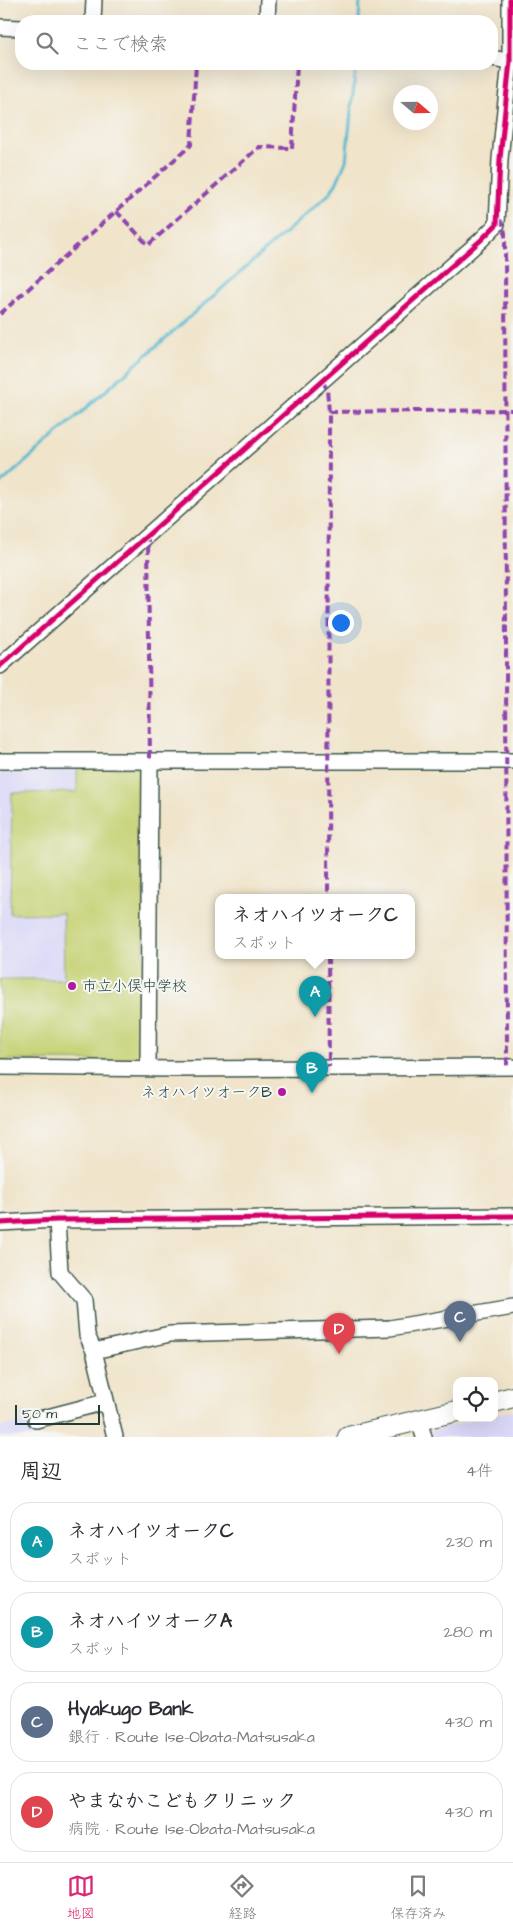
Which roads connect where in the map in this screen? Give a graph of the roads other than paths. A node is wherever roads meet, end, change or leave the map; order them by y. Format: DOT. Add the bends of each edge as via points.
graph roads {
  1 [pos="94,0"];
  2 [pos="268,0"];
  3 [pos="510,0"];
  4 [pos="93,15"];
  5 [pos="267,15"];
  6 [pos="0,27"];
  7 [pos="15,28"];
  8 [pos="511,53"];
  9 [pos="498,56"];
  10 [pos="0,666"];
  11 [pos="0,761"];
  12 [pos="150,762"];
  13 [pos="513,762"];
  14 [pos="513,1066"];
  15 [pos="0,1067"];
  16 [pos="148,1068"];
  17 [pos="513,1216"];
  18 [pos="57,1220"];
  19 [pos="0,1223"];
  20 [pos="513,1307"];
  21 [pos="94,1351"];
  22 [pos="513,1397"];
  23 [pos="498,1401"];
  24 [pos="106,1402"];
  25 [pos="453,1413"];
  26 [pos="36,1420"];
  27 [pos="422,1429"];
  28 [pos="115,1437"];
  29 [pos="348,1437"];
  1 -- 4 [label="street"];
  2 -- 5 [label="street"];
  3 -- 8 [label="street"];
  6 -- 7 [label="street"];
  8 -- 9 [label="street"];
  8 -- 10 [label="street" via="500,159 499,218 492,230"];
  11 -- 12 [label="street"];
  12 -- 13 [label="street"];
  12 -- 16 [label="street"];
  14 -- 16 [label="street"];
  15 -- 16 [label="street"];
  17 -- 18 [label="street"];
  18 -- 19 [label="street"];
  18 -- 21 [label="street" via="60,1272 84,1300 87,1335"];
  20 -- 21 [label="street" via="390,1328 170,1334"];
  21 -- 24 [label="street"];
  22 -- 23 [label="main road"];
  24 -- 26 [label="street"];
  24 -- 28 [label="street"];
  25 -- 27 [label="main road"];
  27 -- 29 [label="main road"];
}
